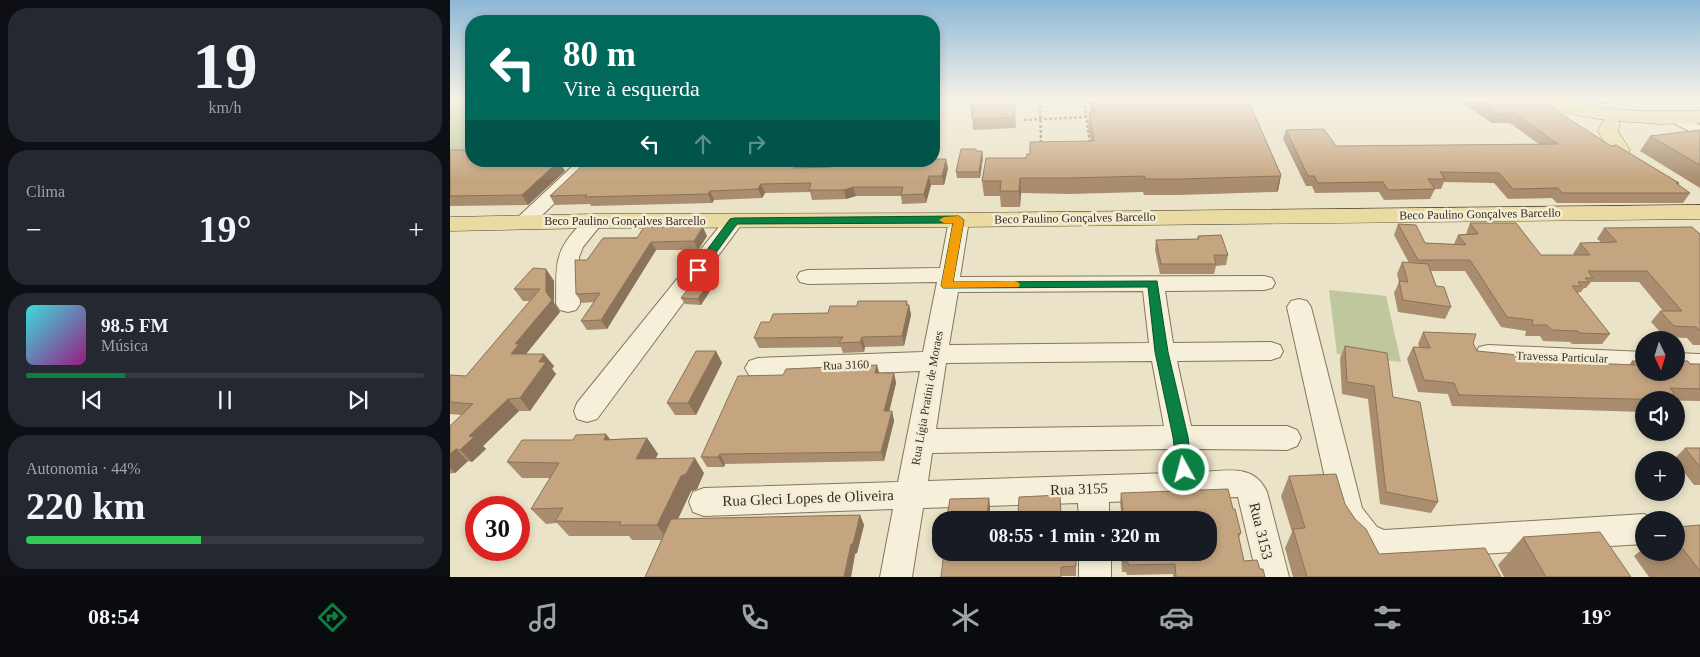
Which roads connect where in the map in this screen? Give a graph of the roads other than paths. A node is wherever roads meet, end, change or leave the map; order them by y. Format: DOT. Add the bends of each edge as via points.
graph roads {
  1 [pos="1592,127"];
  2 [pos="1599,127"];
  3 [pos="583,167"];
  4 [pos="1700,212"];
  5 [pos="959,220"];
  6 [pos="594,221"];
  7 [pos="734,221"];
  8 [pos="524,222"];
  9 [pos="450,224"];
  10 [pos="808,277"];
  11 [pos="948,280"];
  12 [pos="1264,283"];
  13 [pos="1154,284"];
  14 [pos="568,304"];
  15 [pos="1298,308"];
  16 [pos="1271,351"];
  17 [pos="1162,352"];
  18 [pos="1480,354"];
  19 [pos="934,358"];
  20 [pos="1635,361"];
  21 [pos="1685,362"];
  22 [pos="1700,363"];
  23 [pos="758,368"];
  24 [pos="587,411"];
  25 [pos="1180,437"];
  26 [pos="1287,438"];
  27 [pos="920,441"];
  28 [pos="1187,486"];
  29 [pos="1247,486"];
  30 [pos="1093,488"];
  31 [pos="911,494"];
  32 [pos="704,502"];
  33 [pos="1094,511"];
  34 [pos="1635,530"];
  35 [pos="1095,561"];
  36 [pos="896,577"];
  37 [pos="1095,577"];
  38 [pos="1273,577"];
  1 -- 2 [label="main road" via="1627,155 1608,131"];
  3 -- 8 [label="street"];
  4 -- 5 [label="main road, Beco Paulino Gonçalves Barcello"];
  5 -- 7 [label="main road, Beco Paulino Gonçalves Barcello"];
  5 -- 11 [label="street, Rua Lígia Pratini de Moraes"];
  6 -- 7 [label="main road, Beco Paulino Gonçalves Barcello"];
  6 -- 8 [label="main road, Beco Paulino Gonçalves Barcello"];
  6 -- 14 [label="street" via="573,245 568,256"];
  7 -- 24 [label="street"];
  8 -- 9 [label="main road, Beco Paulino Gonçalves Barcello"];
  10 -- 11 [label="street"];
  11 -- 13 [label="street"];
  11 -- 19 [label="street, Rua Lígia Pratini de Moraes"];
  12 -- 13 [label="street"];
  13 -- 17 [label="street"];
  15 -- 34 [label="street" via="1348,514 1366,537 1382,545"];
  16 -- 17 [label="street, Rua 3160"];
  17 -- 19 [label="street, Rua 3160"];
  17 -- 25 [label="street"];
  18 -- 20 [label="street, Travessa Particular"];
  19 -- 23 [label="street, Rua 3160"];
  19 -- 27 [label="street, Rua Lígia Pratini de Moraes"];
  21 -- 22 [label="street"];
  25 -- 26 [label="street"];
  25 -- 27 [label="street"];
  25 -- 28 [label="street"];
  27 -- 31 [label="street, Rua Lígia Pratini de Moraes"];
  28 -- 29 [label="street, Rua 3155"];
  28 -- 30 [label="street, Rua 3155"];
  29 -- 38 [label="street, Rua 3153" via="1252,492"];
  30 -- 31 [label="street, Rua 3155"];
  30 -- 33 [label="street"];
  31 -- 32 [label="street, Rua Gleci Lopes de Oliveira"];
  31 -- 36 [label="street, Rua Lígia Pratini de Moraes"];
  35 -- 37 [label="street"];
}
